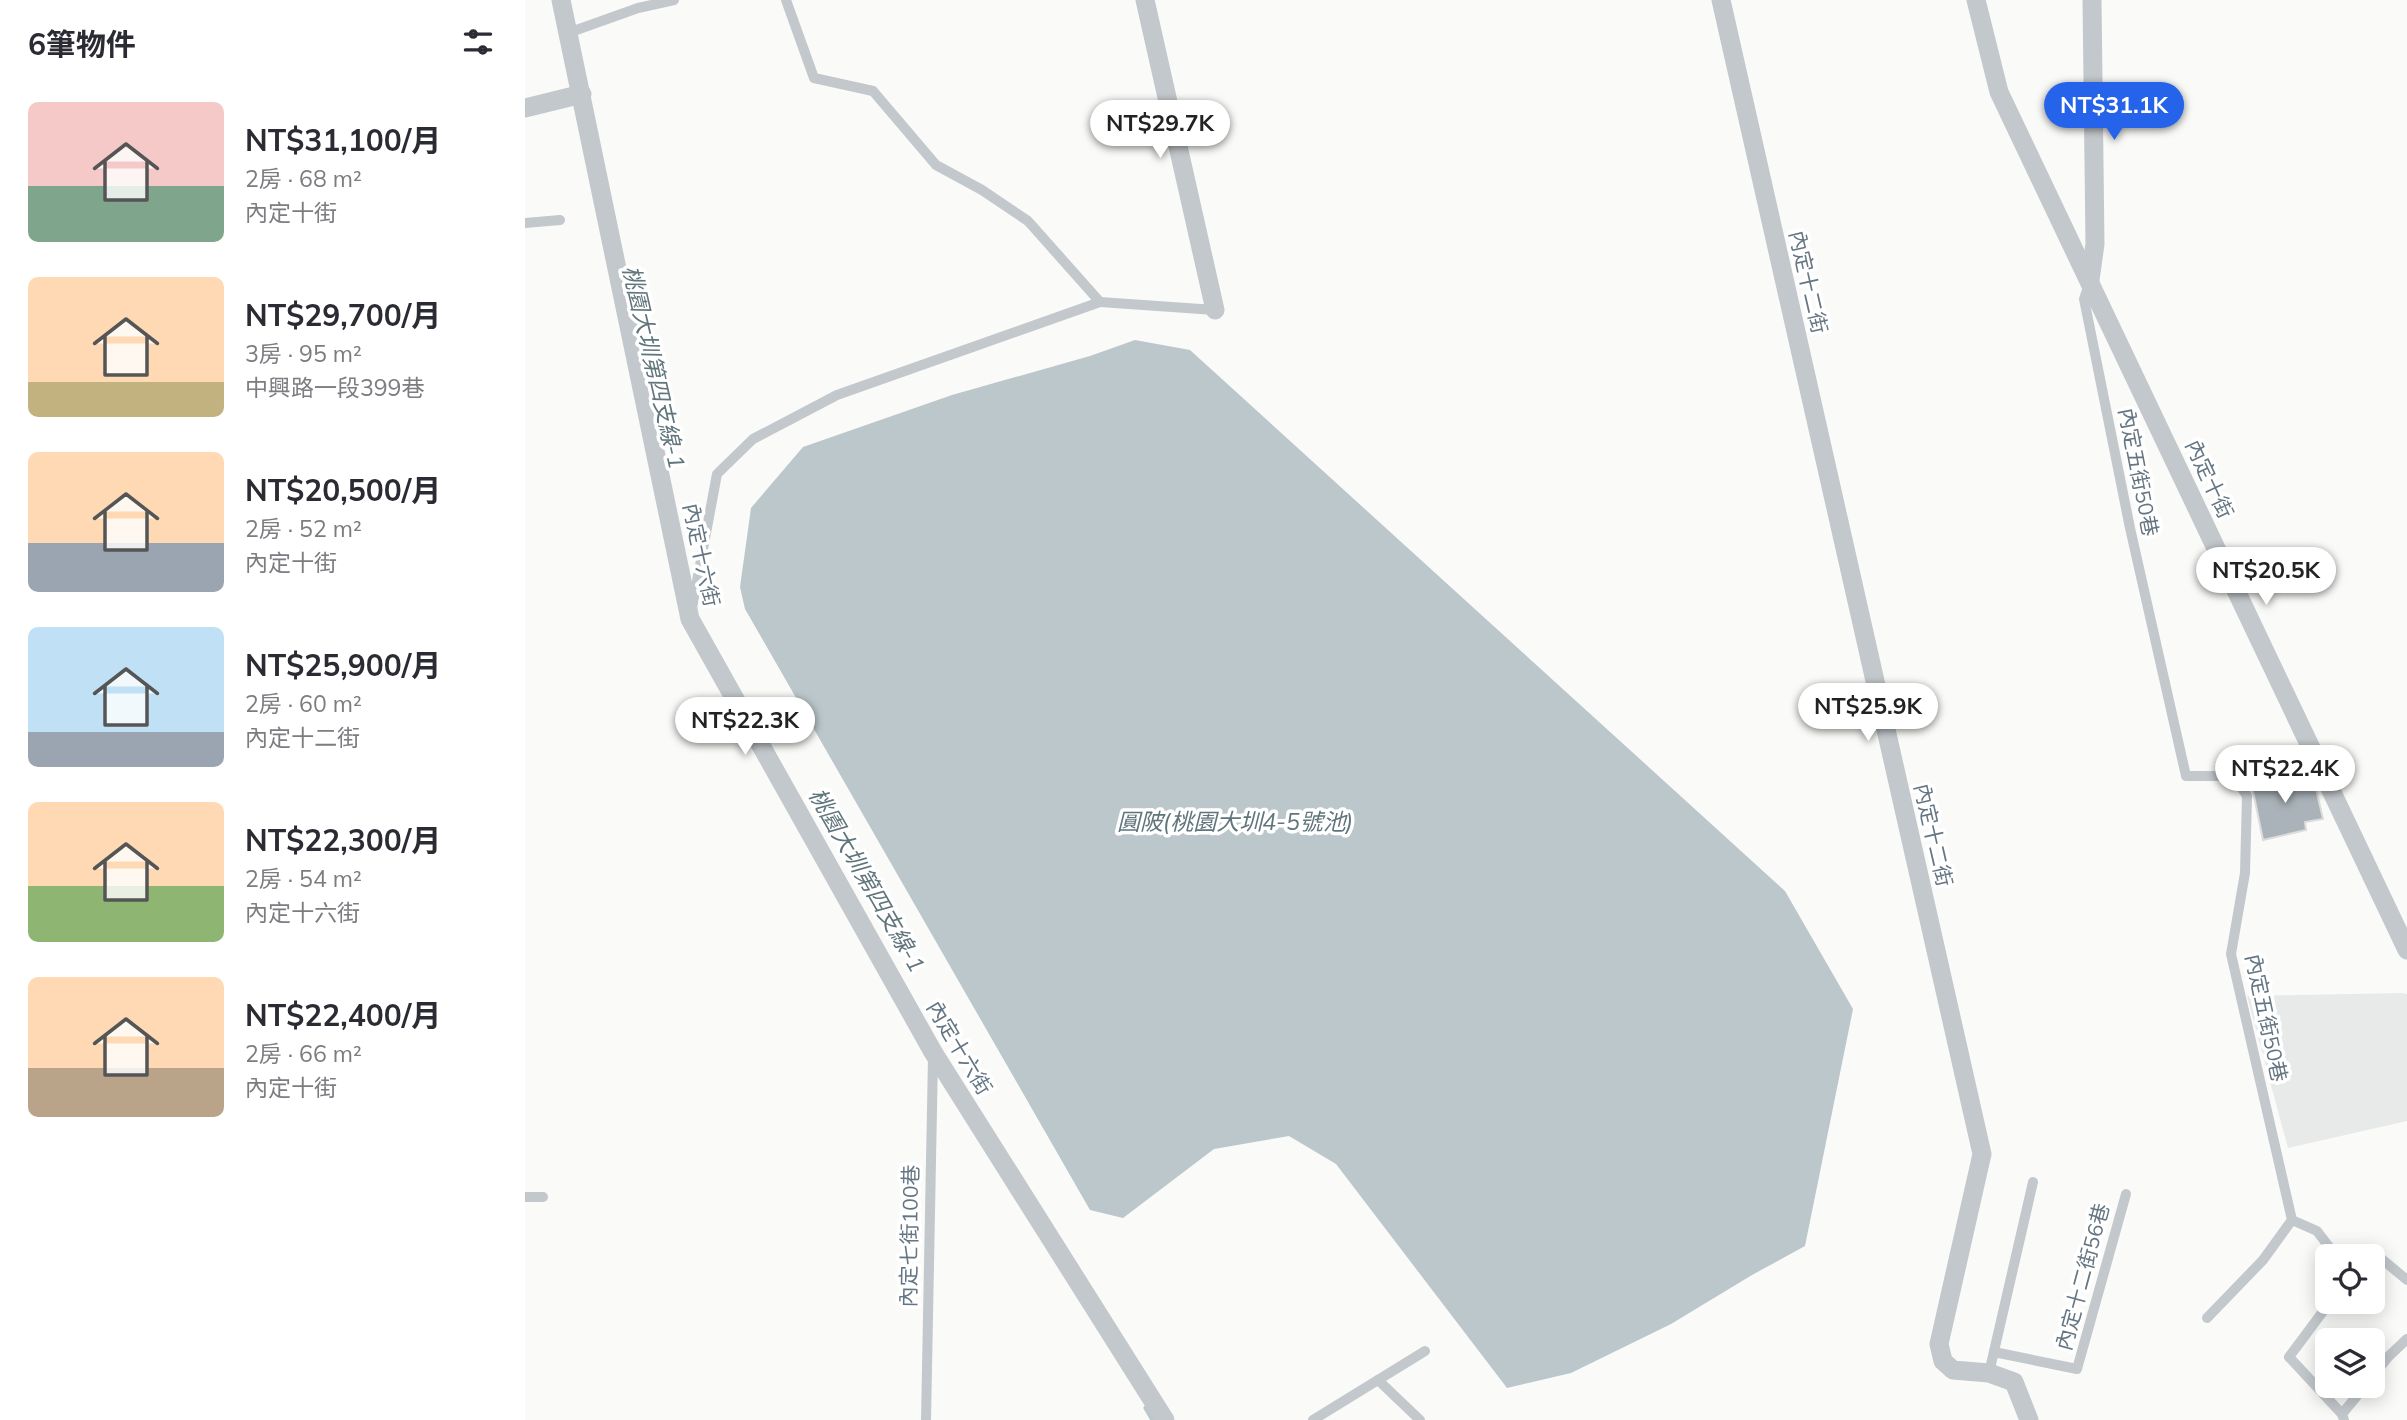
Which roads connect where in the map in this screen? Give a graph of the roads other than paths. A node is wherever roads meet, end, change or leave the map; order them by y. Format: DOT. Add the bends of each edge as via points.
graph roads {
  1 [pos="561,0"];
  2 [pos="674,0"];
  3 [pos="786,0"];
  4 [pos="1145,0"];
  5 [pos="1721,0"];
  6 [pos="1976,0"];
  7 [pos="2092,0"];
  8 [pos="568,33"];
  9 [pos="577,96"];
  10 [pos="525,108"];
  11 [pos="560,220"];
  12 [pos="525,223"];
  13 [pos="2090,280"];
  14 [pos="1100,302"];
  15 [pos="1215,310"];
  16 [pos="690,619"];
  17 [pos="2407,950"];
  18 [pos="933,1052"];
  19 [pos="2033,1182"];
  20 [pos="2126,1194"];
  21 [pos="525,1197"];
  22 [pos="544,1197"];
  23 [pos="2292,1220"];
  24 [pos="2327,1244"];
  25 [pos="2385,1262"];
  26 [pos="2407,1280"];
  27 [pos="2321,1314"];
  28 [pos="2207,1318"];
  29 [pos="2407,1339"];
  30 [pos="1425,1351"];
  31 [pos="1994,1352"];
  32 [pos="2385,1361"];
  33 [pos="1989,1373"];
  34 [pos="1378,1380"];
  35 [pos="2356,1398"];
  36 [pos="2343,1417"];
  37 [pos="926,1420"];
  38 [pos="1164,1420"];
  39 [pos="1313,1420"];
  40 [pos="1420,1420"];
  41 [pos="2029,1420"];
  1 -- 8 [label="street, 內定十六街"];
  2 -- 8 [label="lane"];
  3 -- 14 [label="lane" via="814,78 873,91 936,165 1028,221"];
  4 -- 15 [label="street"];
  5 -- 33 [label="street, 內定十二街" via="1982,1154 1941,1352 1943,1361 1954,1370"];
  6 -- 13 [label="street, 內定十街" via="1999,92"];
  7 -- 13 [label="street" via="2095,244"];
  8 -- 9 [label="street, 內定十六街"];
  9 -- 10 [label="street"];
  9 -- 16 [label="street, 內定十六街"];
  11 -- 12 [label="lane"];
  13 -- 17 [label="street, 內定十街"];
  13 -- 23 [label="lane, 內定五街50巷" via="2084,299 2186,776 2234,776 2246,796 2245,873 2231,954"];
  14 -- 15 [label="lane"];
  14 -- 16 [label="lane" via="837,395 753,439 717,474"];
  16 -- 18 [label="street, 內定十六街"];
  18 -- 37 [label="lane, 內定七街100巷"];
  18 -- 38 [label="street, 內定十六街"];
  19 -- 31 [label="lane"];
  20 -- 31 [label="lane, 內定十二街56巷" via="2077,1369"];
  21 -- 22 [label="lane"];
  23 -- 24 [label="lane" via="2317,1230"];
  23 -- 28 [label="lane" via="2263,1260"];
  25 -- 26 [label="lane"];
  27 -- 36 [label="lane" via="2289,1357"];
  29 -- 32 [label="lane"];
  30 -- 34 [label="lane"];
  31 -- 33 [label="lane"];
  33 -- 41 [label="street, 內定十二街" via="2014,1381"];
  34 -- 39 [label="lane"];
  34 -- 40 [label="lane"];
  35 -- 36 [label="lane"];
}
